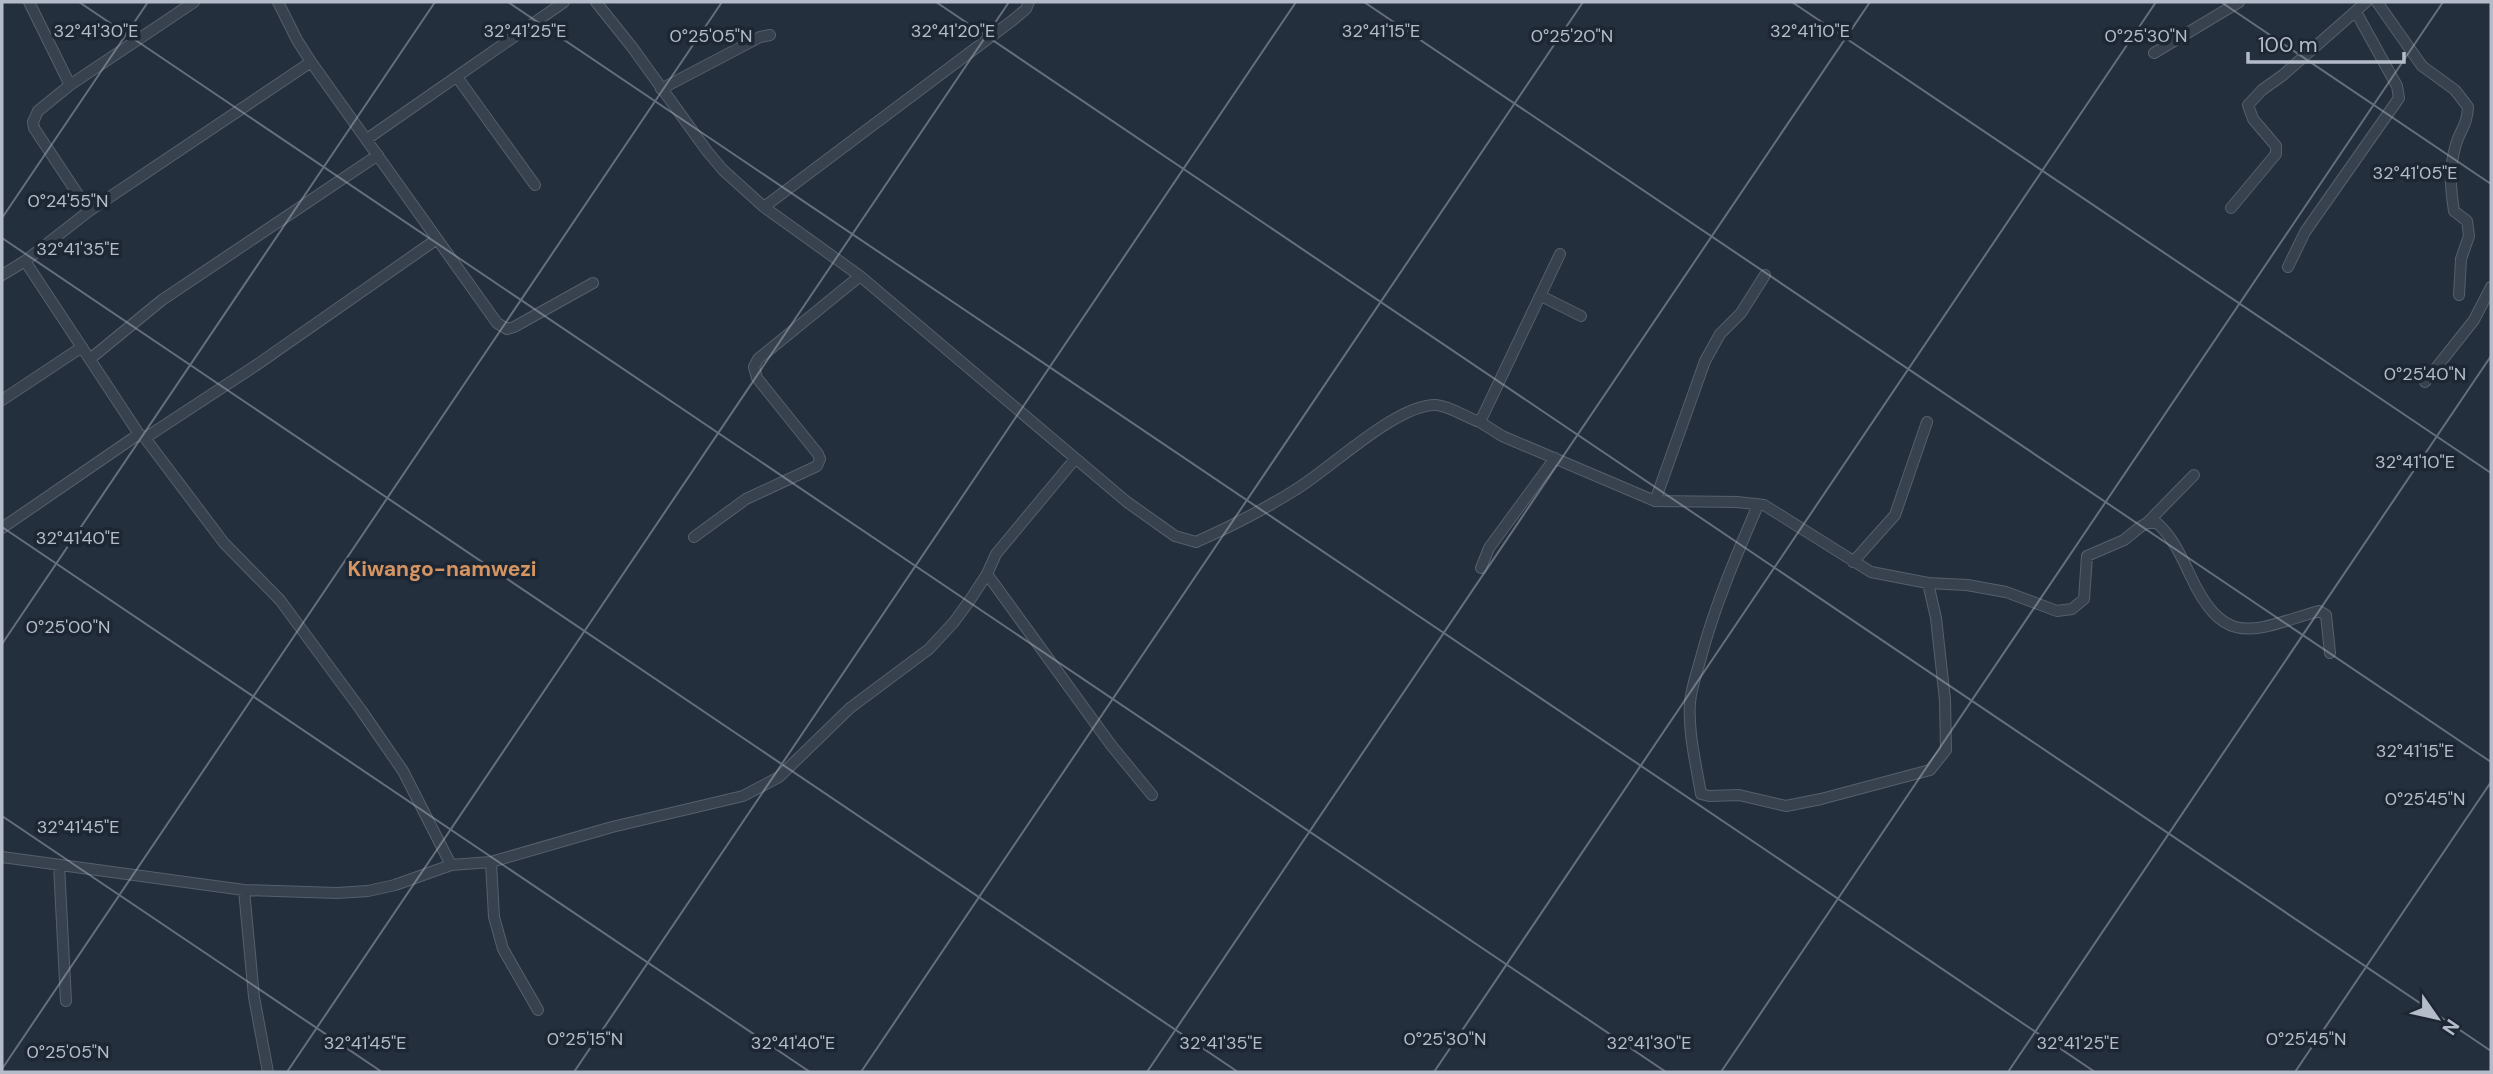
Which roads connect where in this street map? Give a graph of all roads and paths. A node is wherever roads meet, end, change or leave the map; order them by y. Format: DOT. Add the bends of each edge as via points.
graph roads {
  1 [pos="29,2"];
  2 [pos="194,2"];
  3 [pos="278,2"];
  4 [pos="564,2"];
  5 [pos="596,2"];
  6 [pos="1029,2"];
  7 [pos="2239,2"];
  8 [pos="2366,2"];
  9 [pos="2377,2"];
  10 [pos="2356,12"];
  11 [pos="770,35"];
  12 [pos="2154,53"];
  13 [pos="311,62"];
  14 [pos="457,77"];
  15 [pos="70,85"];
  16 [pos="661,89"];
  17 [pos="368,139"];
  18 [pos="378,155"];
  19 [pos="535,185"];
  20 [pos="764,207"];
  21 [pos="2231,208"];
  22 [pos="89,211"];
  23 [pos="437,239"];
  24 [pos="1560,254"];
  25 [pos="24,261"];
  26 [pos="2288,267"];
  27 [pos="2,275"];
  28 [pos="1765,275"];
  29 [pos="860,276"];
  30 [pos="593,283"];
  31 [pos="2459,295"];
  32 [pos="2490,295"];
  33 [pos="1541,296"];
  34 [pos="1581,316"];
  35 [pos="82,347"];
  36 [pos="90,359"];
  37 [pos="2425,382"];
  38 [pos="2,400"];
  39 [pos="1480,422"];
  40 [pos="1927,422"];
  41 [pos="142,436"];
  42 [pos="1555,458"];
  43 [pos="1075,459"];
  44 [pos="2194,475"];
  45 [pos="1655,501"];
  46 [pos="1758,505"];
  47 [pos="2147,523"];
  48 [pos="2,528"];
  49 [pos="694,537"];
  50 [pos="1853,562"];
  51 [pos="1481,568"];
  52 [pos="986,574"];
  53 [pos="1927,583"];
  54 [pos="2330,653"];
  55 [pos="1152,795"];
  56 [pos="2,857"];
  57 [pos="492,862"];
  58 [pos="59,865"];
  59 [pos="451,866"];
  60 [pos="244,890"];
  61 [pos="66,1001"];
  62 [pos="538,1010"];
  63 [pos="268,1072"];
  1 -- 15 [label="street"];
  2 -- 15 [label="street"];
  3 -- 13 [label="street"];
  4 -- 14 [label="street"];
  5 -- 16 [label="street"];
  6 -- 20 [label="street" via="1013,20"];
  7 -- 12 [label="street"];
  8 -- 10 [label="street"];
  9 -- 31 [label="street" via="2423,66 2455,90 2468,107 2467,123 2449,171 2454,211 2467,221 2469,236 2460,258"];
  10 -- 21 [label="street" via="2248,105 2253,119 2276,146 2276,155"];
  10 -- 26 [label="street" via="2397,86 2399,98 2305,232"];
  11 -- 16 [label="street"];
  13 -- 17 [label="street"];
  13 -- 22 [label="street"];
  14 -- 17 [label="street"];
  14 -- 19 [label="street"];
  15 -- 22 [label="street" via="38,111 33,122"];
  16 -- 20 [label="street" via="723,170"];
  17 -- 18 [label="street"];
  18 -- 23 [label="street"];
  18 -- 36 [label="street" via="162,300"];
  20 -- 29 [label="street"];
  22 -- 25 [label="street"];
  23 -- 30 [label="street" via="502,327 514,327"];
  23 -- 41 [label="street" via="255,366"];
  24 -- 33 [label="street"];
  25 -- 27 [label="street"];
  25 -- 35 [label="street"];
  28 -- 45 [label="street" via="1705,361"];
  29 -- 43 [label="street"];
  29 -- 49 [label="street" via="754,367 757,378 818,454 817,466 746,499"];
  32 -- 37 [label="street"];
  33 -- 34 [label="street"];
  33 -- 39 [label="street"];
  35 -- 36 [label="street"];
  35 -- 38 [label="street"];
  36 -- 41 [label="street"];
  39 -- 42 [label="street"];
  39 -- 43 [label="street" via="1438,405 1416,410 1357,444 1298,488 1196,542 1175,536"];
  40 -- 50 [label="street" via="1895,515"];
  41 -- 48 [label="street"];
  41 -- 59 [label="street" via="224,543 280,600 361,710 402,771"];
  42 -- 45 [label="street"];
  42 -- 51 [label="street" via="1489,548"];
  43 -- 52 [label="street" via="996,554"];
  44 -- 47 [label="street"];
  45 -- 46 [label="street"];
  46 -- 50 [label="street"];
  46 -- 53 [label="street" via="1731,566 1691,691 1692,741 1701,793 1739,795 1787,806 1930,770 1946,750 1936,618"];
  47 -- 53 [label="street" via="2124,540 2087,556 2084,599 2067,611 2006,592"];
  47 -- 54 [label="street" via="2162,528 2219,619 2239,629 2264,628 2319,611 2326,615"];
  50 -- 53 [label="street" via="1871,572"];
  52 -- 55 [label="street"];
  52 -- 57 [label="street" via="954,622 929,649 850,708 779,778 743,796"];
  56 -- 58 [label="street"];
  57 -- 59 [label="street"];
  57 -- 62 [label="street" via="494,917 503,949"];
  58 -- 60 [label="street"];
  58 -- 61 [label="street"];
  59 -- 60 [label="street" via="368,891"];
  60 -- 63 [label="street" via="254,997"];
}
